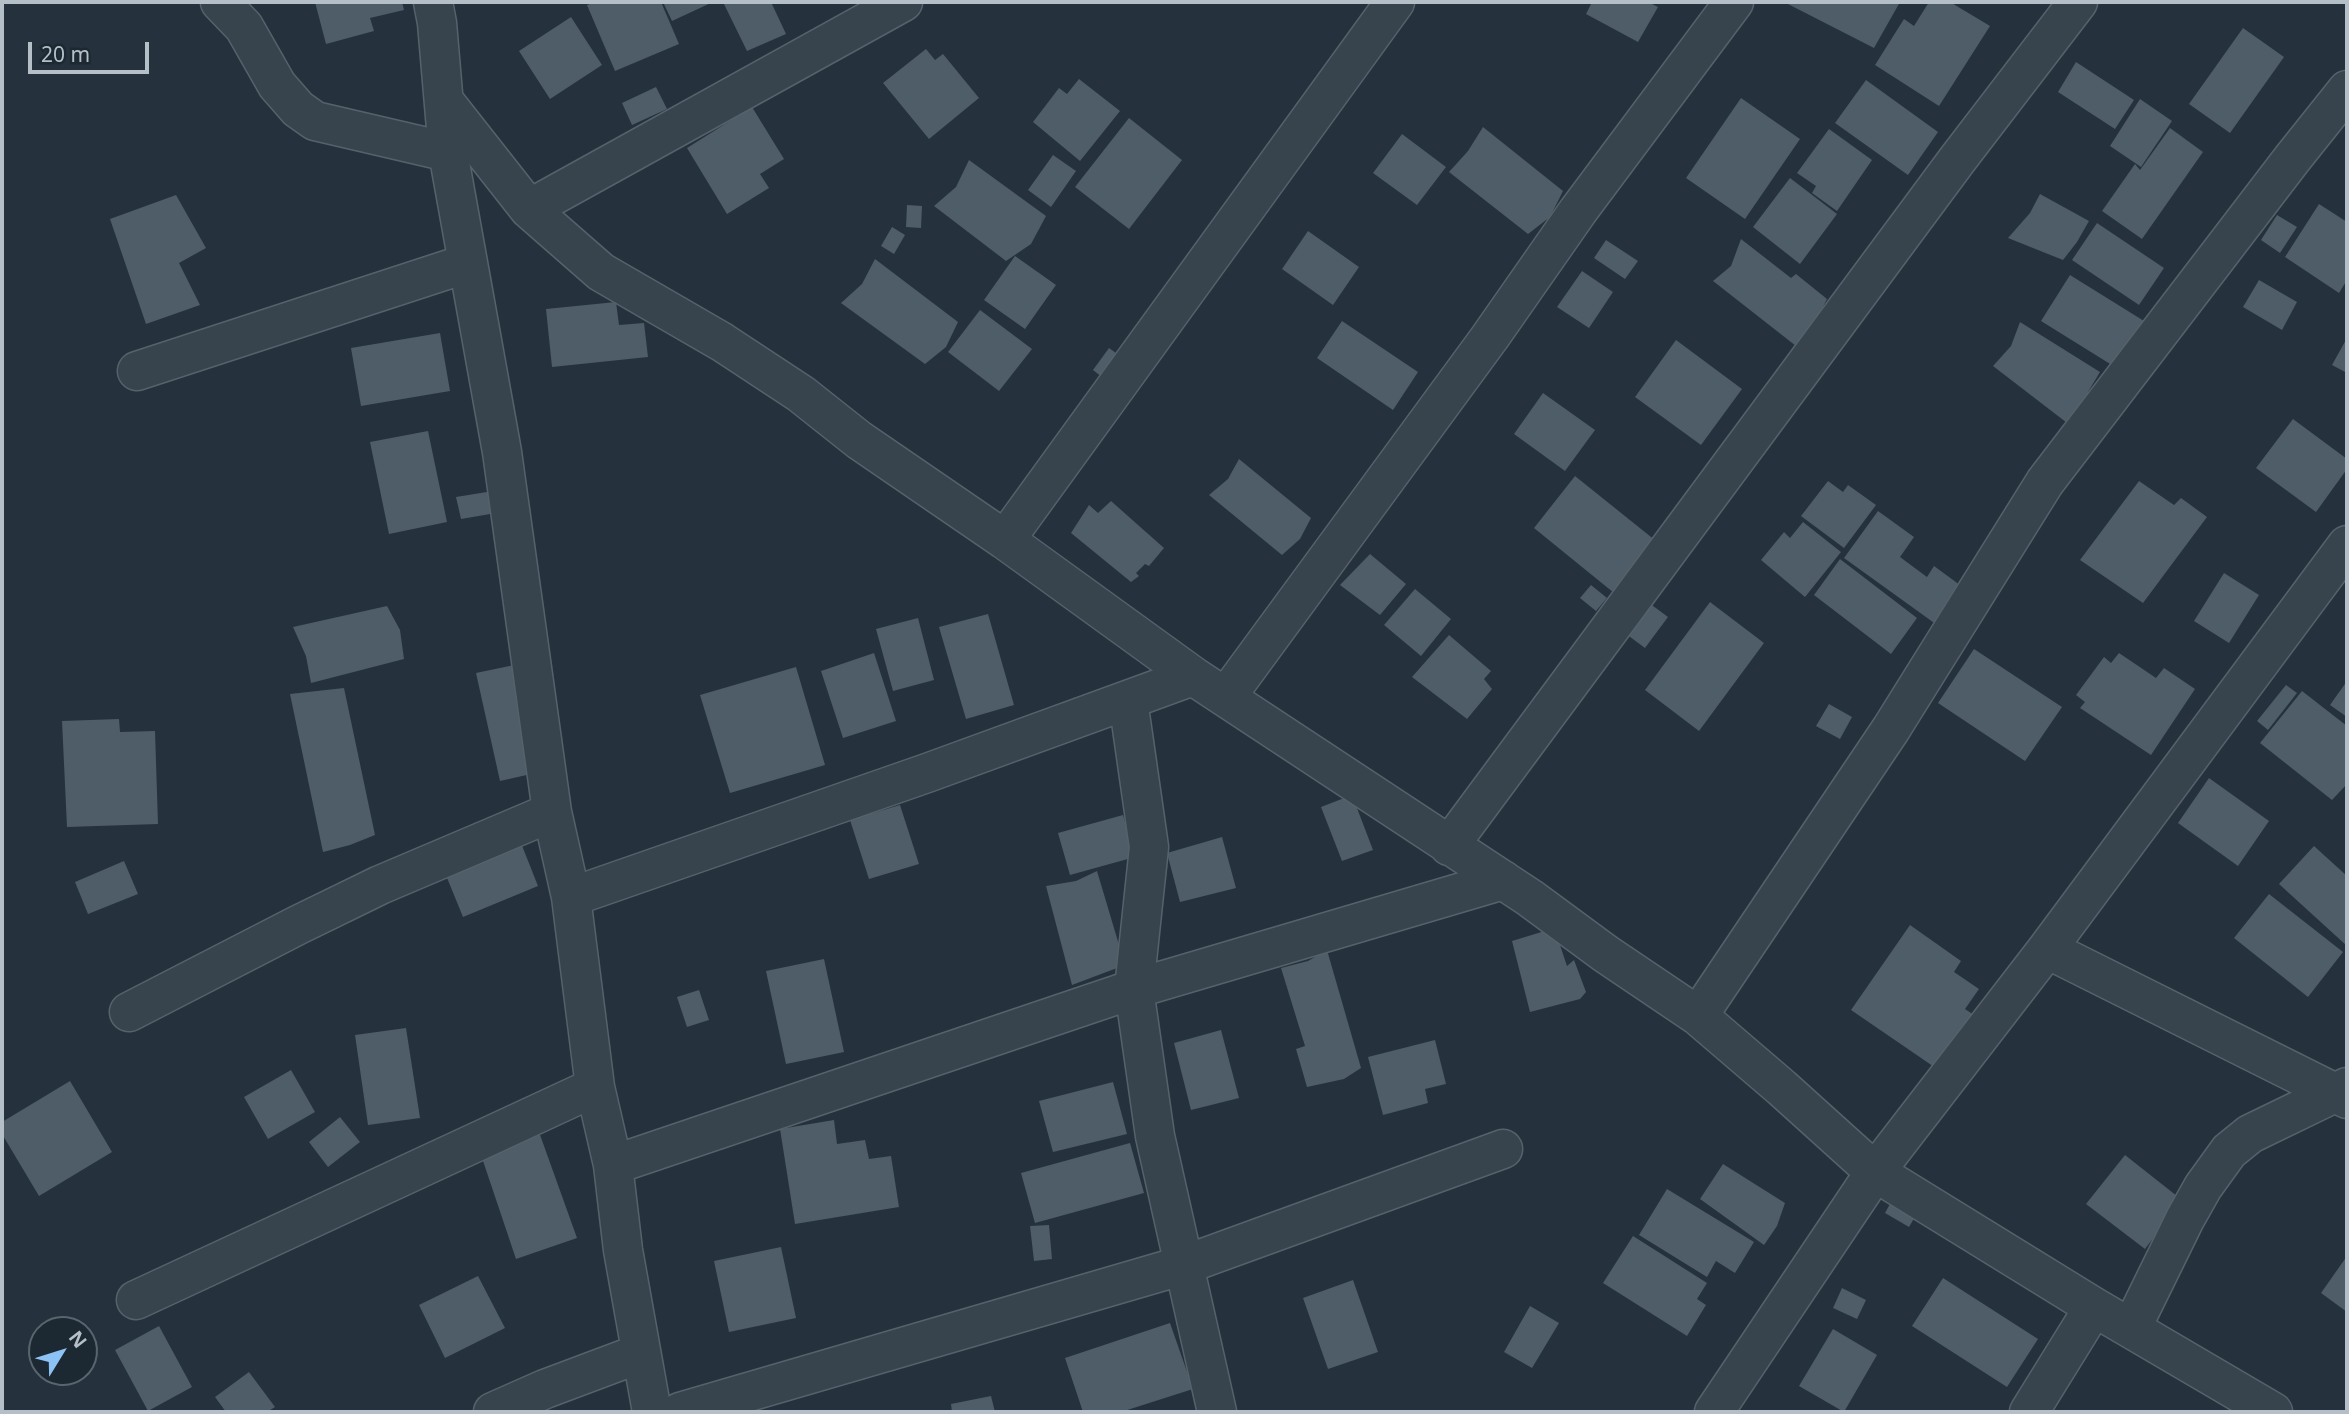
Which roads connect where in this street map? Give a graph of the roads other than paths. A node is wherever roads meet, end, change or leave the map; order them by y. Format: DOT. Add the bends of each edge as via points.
graph roads {
  1 [pos="220,2"];
  2 [pos="433,2"];
  3 [pos="903,2"];
  4 [pos="1395,2"];
  5 [pos="1734,2"];
  6 [pos="2078,2"];
  7 [pos="2347,90"];
  8 [pos="444,101"];
  9 [pos="448,152"];
  10 [pos="529,209"];
  11 [pos="468,263"];
  12 [pos="137,371"];
  13 [pos="1005,540"];
  14 [pos="2347,545"];
  15 [pos="1193,676"];
  16 [pos="1226,696"];
  17 [pos="1128,700"];
  18 [pos="552,812"];
  19 [pos="1449,846"];
  20 [pos="1503,880"];
  21 [pos="571,898"];
  22 [pos="2047,949"];
  23 [pos="1134,989"];
  24 [pos="129,1012"];
  25 [pos="1698,1016"];
  26 [pos="595,1087"];
  27 [pos="2342,1093"];
  28 [pos="1503,1149"];
  29 [pos="613,1166"];
  30 [pos="1875,1172"];
  31 [pos="1184,1265"];
  32 [pos="136,1300"];
  33 [pos="2094,1307"];
  34 [pos="2132,1327"];
  35 [pos="641,1353"];
  36 [pos="493,1412"];
  37 [pos="652,1412"];
  38 [pos="680,1412"];
  39 [pos="1217,1412"];
  40 [pos="1714,1412"];
  41 [pos="2029,1412"];
  42 [pos="2273,1412"];
  1 -- 9 [label="street" via="244,27 276,85 315,121"];
  2 -- 8 [label="street"];
  3 -- 10 [label="street"];
  4 -- 13 [label="street"];
  5 -- 16 [label="street"];
  6 -- 19 [label="street"];
  7 -- 25 [label="street" via="2045,482 1891,729"];
  8 -- 9 [label="street"];
  8 -- 10 [label="street"];
  9 -- 11 [label="street"];
  10 -- 13 [label="street" via="601,272 801,394 859,440"];
  11 -- 12 [label="street"];
  11 -- 18 [label="street" via="502,452"];
  13 -- 15 [label="street"];
  14 -- 22 [label="street"];
  15 -- 16 [label="street"];
  15 -- 17 [label="street"];
  16 -- 19 [label="street"];
  17 -- 21 [label="street"];
  17 -- 23 [label="street" via="1149,847"];
  18 -- 21 [label="street"];
  18 -- 24 [label="street" via="380,886"];
  19 -- 20 [label="street"];
  20 -- 23 [label="street"];
  20 -- 25 [label="street"];
  21 -- 26 [label="street"];
  22 -- 27 [label="street"];
  22 -- 30 [label="street"];
  23 -- 29 [label="street"];
  23 -- 31 [label="street" via="1155,1136"];
  25 -- 30 [label="street"];
  26 -- 29 [label="street"];
  26 -- 32 [label="street"];
  27 -- 34 [label="street" via="2250,1134 2229,1151 2185,1219"];
  28 -- 31 [label="street"];
  29 -- 35 [label="street"];
  30 -- 33 [label="street"];
  30 -- 40 [label="street"];
  31 -- 38 [label="street"];
  31 -- 39 [label="street"];
  33 -- 34 [label="street"];
  33 -- 41 [label="street"];
  34 -- 42 [label="street"];
  35 -- 36 [label="street"];
  35 -- 37 [label="street"];
}
